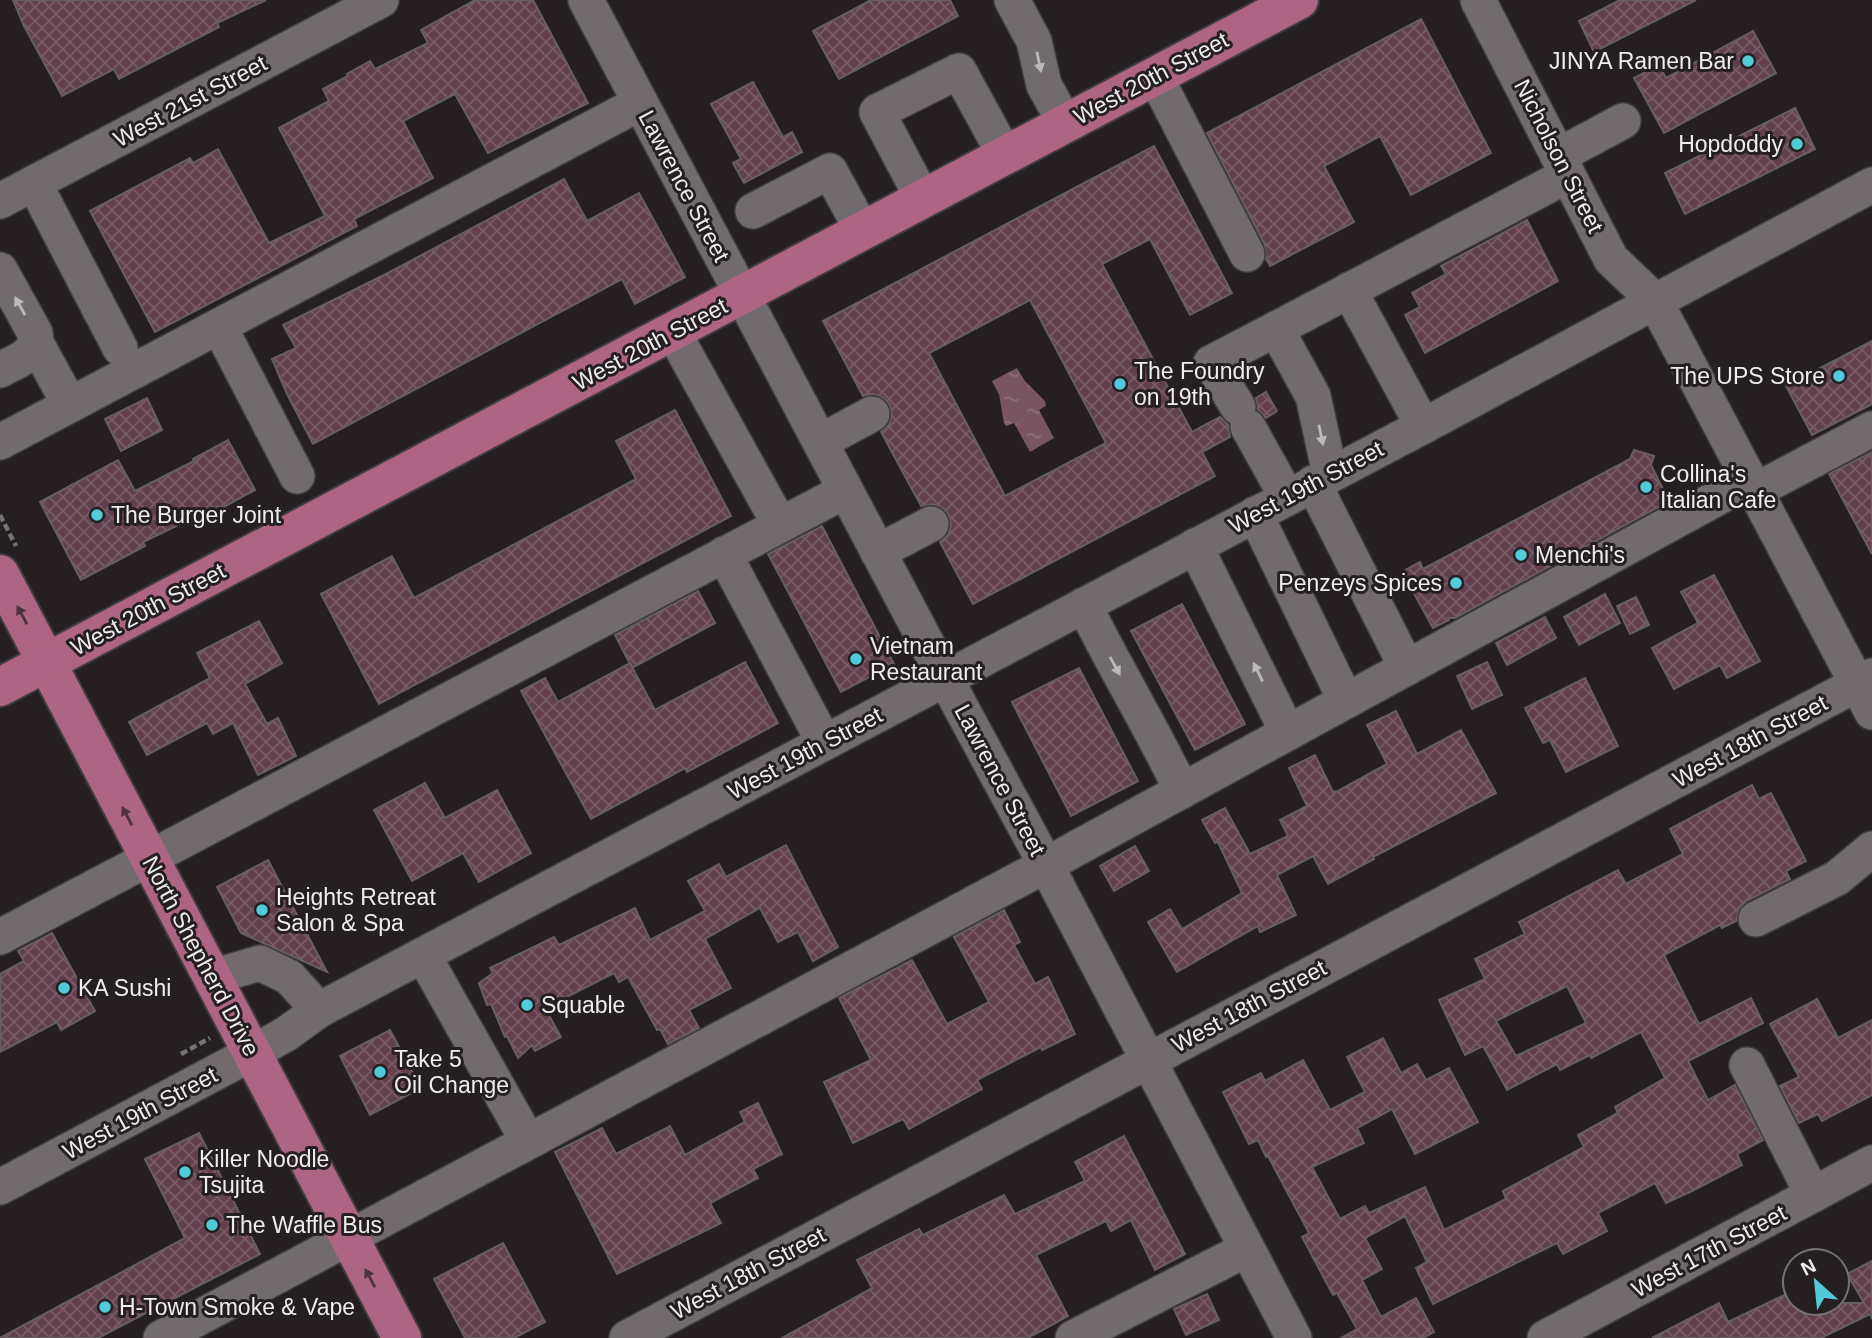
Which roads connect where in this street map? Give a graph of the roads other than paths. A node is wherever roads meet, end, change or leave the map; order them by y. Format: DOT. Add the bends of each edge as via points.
graph roads {
  1 [pos="381,0"];
  2 [pos="586,0"];
  3 [pos="1012,0"];
  4 [pos="1299,0"];
  5 [pos="1478,0"];
  6 [pos="1155,76"];
  7 [pos="640,103"];
  8 [pos="1623,121"];
  9 [pos="1065,123"];
  10 [pos="1005,155"];
  11 [pos="1563,165"];
  12 [pos="34,183"];
  13 [pos="1872,185"];
  14 [pos="923,199"];
  15 [pos="0,201"];
  16 [pos="752,211"];
  17 [pos="862,230"];
  18 [pos="1247,254"];
  19 [pos="0,271"];
  20 [pos="1349,290"];
  21 [pos="742,294"];
  22 [pos="1655,302"];
  23 [pos="219,326"];
  24 [pos="1276,328"];
  25 [pos="673,332"];
  26 [pos="36,343"];
  27 [pos="120,348"];
  28 [pos="0,370"];
  29 [pos="70,405"];
  30 [pos="872,414"];
  31 [pos="1423,426"];
  32 [pos="1872,429"];
  33 [pos="0,442"];
  34 [pos="820,442"];
  35 [pos="297,476"];
  36 [pos="1310,485"];
  37 [pos="1752,486"];
  38 [pos="845,491"];
  39 [pos="1255,514"];
  40 [pos="931,524"];
  41 [pos="780,525"];
  42 [pos="1195,546"];
  43 [pos="878,552"];
  44 [pos="724,555"];
  45 [pos="0,574"];
  46 [pos="1084,605"];
  47 [pos="47,663"];
  48 [pos="1407,668"];
  49 [pos="945,678"];
  50 [pos="0,687"];
  51 [pos="1867,691"];
  52 [pos="1346,701"];
  53 [pos="1288,733"];
  54 [pos="824,742"];
  55 [pos="1182,791"];
  56 [pos="1872,849"];
  57 [pos="149,858"];
  58 [pos="1046,866"];
  59 [pos="1756,919"];
  60 [pos="0,937"];
  61 [pos="423,955"];
  62 [pos="212,977"];
  63 [pos="319,1010"];
  64 [pos="253,1053"];
  65 [pos="1147,1060"];
  66 [pos="1747,1065"];
  67 [pos="528,1141"];
  68 [pos="1872,1163"];
  69 [pos="0,1187"];
  70 [pos="1813,1195"];
  71 [pos="348,1237"];
  72 [pos="1247,1249"];
  73 [pos="639,1335"];
  74 [pos="161,1338"];
  75 [pos="402,1338"];
  76 [pos="1073,1338"];
  77 [pos="1294,1338"];
  78 [pos="1545,1338"];
  1 -- 12 [label="street, West 21st Street"];
  2 -- 7 [label="street, Lawrence Street"];
  3 -- 9 [label="street, one-way" via="1034,41 1044,85"];
  4 -- 6 [label="main road, West 20th Street"];
  5 -- 11 [label="street, Nicholson Street"];
  6 -- 9 [label="main road, West 20th Street"];
  6 -- 18 [label="street"];
  7 -- 21 [label="street, Lawrence Street"];
  7 -- 23 [label="street"];
  8 -- 11 [label="street"];
  9 -- 10 [label="main road, West 20th Street"];
  10 -- 14 [label="main road, West 20th Street"];
  10 -- 14 [label="street" via="959,71 877,112"];
  11 -- 20 [label="street"];
  11 -- 22 [label="street, Nicholson Street" via="1611,259"];
  12 -- 15 [label="street, West 21st Street"];
  12 -- 27 [label="street"];
  13 -- 22 [label="street, West 19th Street"];
  14 -- 17 [label="main road, West 20th Street"];
  16 -- 17 [label="street" via="830,171"];
  17 -- 21 [label="main road, West 20th Street"];
  26 -- 19 [label="street, one-way"];
  20 -- 24 [label="street"];
  20 -- 31 [label="street"];
  21 -- 25 [label="main road, West 20th Street"];
  21 -- 34 [label="street, Lawrence Street"];
  22 -- 31 [label="street, West 19th Street"];
  22 -- 37 [label="street, Nicholson Street"];
  23 -- 29 [label="street"];
  23 -- 35 [label="street"];
  24 -- 36 [label="street, one-way" via="1313,396"];
  24 -- 36 [label="street" via="1211,363 1243,417"];
  25 -- 41 [label="street"];
  25 -- 47 [label="main road, West 20th Street"];
  26 -- 28 [label="street" via="32,353"];
  26 -- 29 [label="street"];
  29 -- 33 [label="street"];
  30 -- 34 [label="street"];
  31 -- 36 [label="street, West 19th Street"];
  32 -- 37 [label="street"];
  34 -- 38 [label="street, Lawrence Street"];
  36 -- 39 [label="street, West 19th Street"];
  36 -- 48 [label="street"];
  37 -- 48 [label="street"];
  37 -- 51 [label="street, Nicholson Street"];
  38 -- 41 [label="street"];
  38 -- 43 [label="street, Lawrence Street"];
  39 -- 42 [label="street, West 19th Street"];
  39 -- 52 [label="street"];
  40 -- 43 [label="street"];
  41 -- 44 [label="street"];
  42 -- 46 [label="street, West 19th Street"];
  53 -- 42 [label="street, one-way"];
  43 -- 49 [label="street, Lawrence Street"];
  44 -- 54 [label="street"];
  44 -- 57 [label="street"];
  47 -- 45 [label="main road, North Shepherd Drive, one-way"];
  46 -- 49 [label="street, West 19th Street"];
  46 -- 55 [label="street, one-way"];
  47 -- 50 [label="main road, West 20th Street"];
  57 -- 47 [label="main road, North Shepherd Drive, one-way"];
  48 -- 52 [label="street"];
  49 -- 54 [label="street, West 19th Street"];
  49 -- 58 [label="street, Lawrence Street"];
  51 -- 65 [label="street, West 18th Street"];
  52 -- 53 [label="street"];
  53 -- 55 [label="street"];
  54 -- 61 [label="street, West 19th Street"];
  55 -- 58 [label="street"];
  56 -- 59 [label="street" via="1837,878"];
  57 -- 60 [label="street"];
  57 -- 62 [label="main road, North Shepherd Drive"];
  58 -- 65 [label="street, Lawrence Street"];
  58 -- 67 [label="street"];
  61 -- 63 [label="street, West 19th Street"];
  61 -- 67 [label="street"];
  62 -- 63 [label="street" via="260,963 289,977"];
  62 -- 64 [label="main road, North Shepherd Drive"];
  63 -- 64 [label="street, West 19th Street"];
  64 -- 69 [label="street, West 19th Street"];
  64 -- 71 [label="main road, North Shepherd Drive"];
  65 -- 72 [label="street, Lawrence Street"];
  65 -- 73 [label="street, West 18th Street"];
  66 -- 70 [label="street"];
  67 -- 71 [label="street"];
  68 -- 70 [label="street, West 17th Street"];
  70 -- 78 [label="street, West 17th Street"];
  71 -- 74 [label="street"];
  75 -- 71 [label="main road, North Shepherd Drive, one-way"];
  72 -- 76 [label="street"];
  72 -- 77 [label="street, Lawrence Street"];
}
